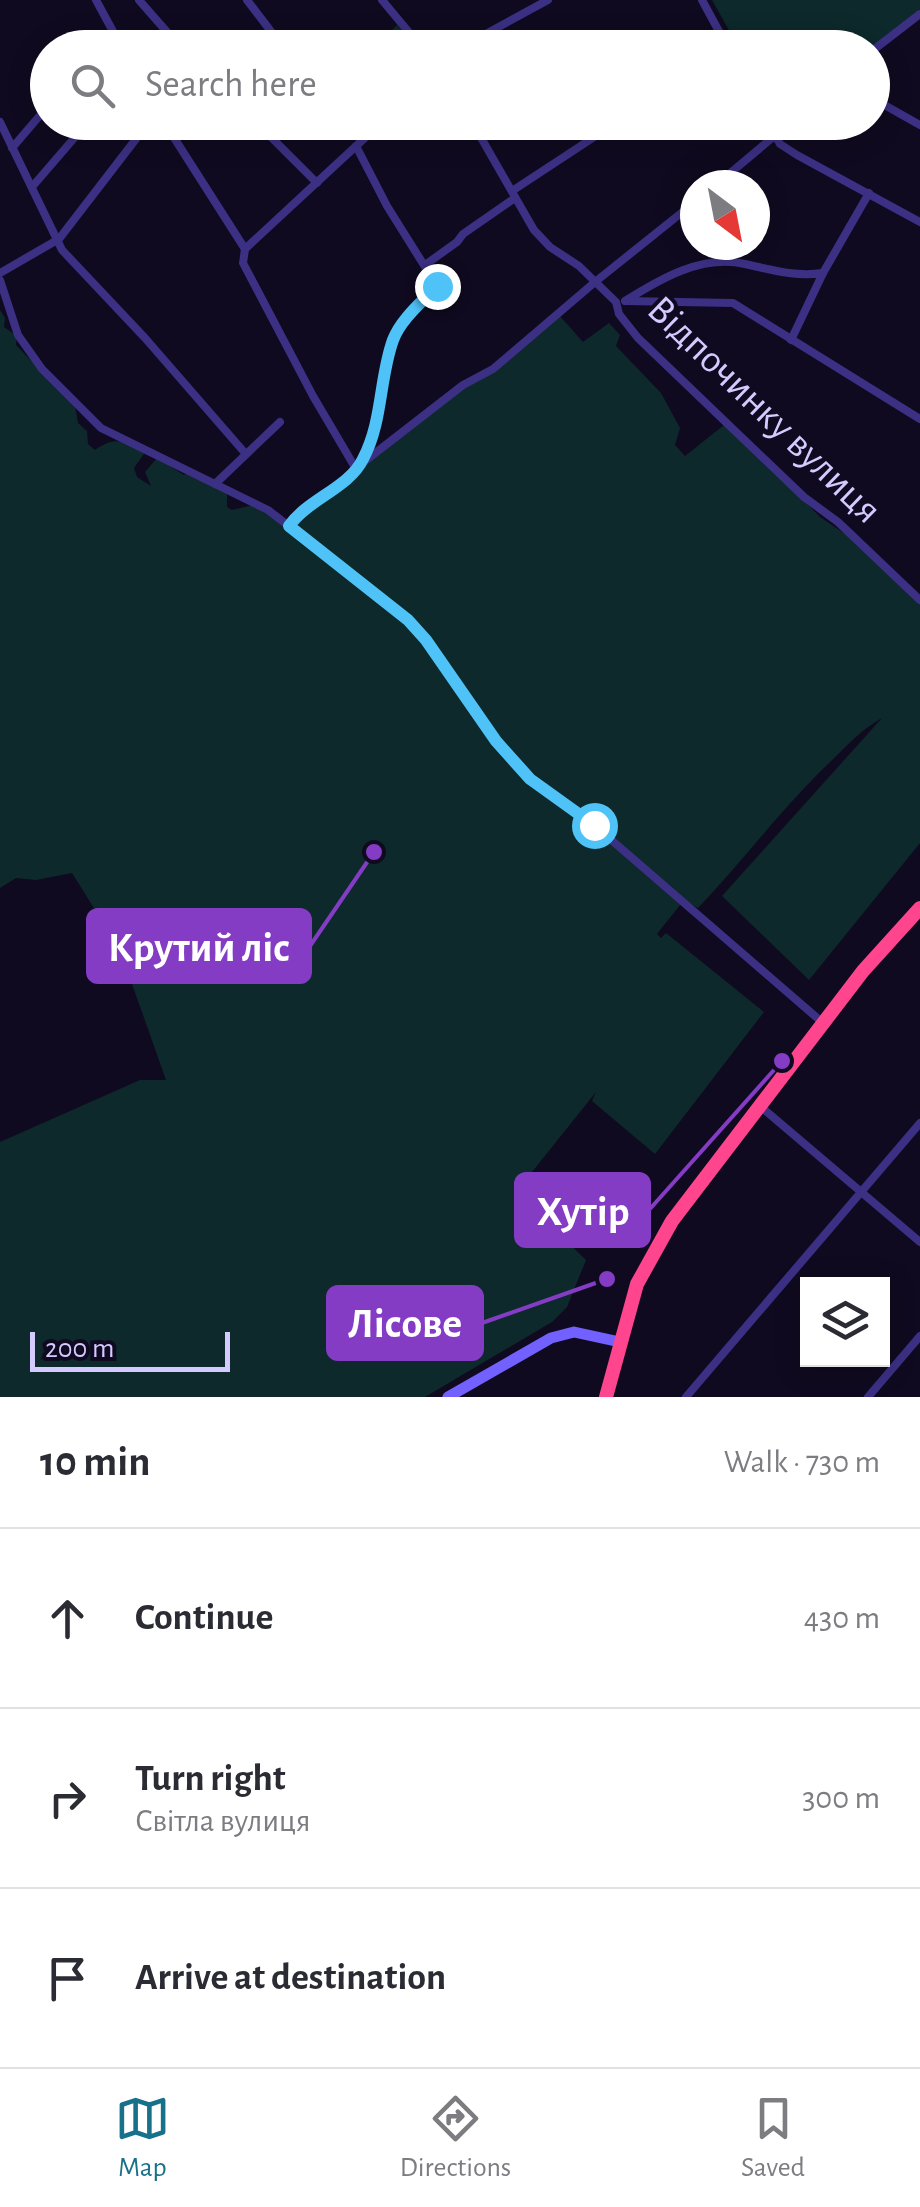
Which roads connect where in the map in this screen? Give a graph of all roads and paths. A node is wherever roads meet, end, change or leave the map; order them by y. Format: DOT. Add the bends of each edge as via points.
graph roads {
  1 [pos="96,0"];
  2 [pos="139,0"];
  3 [pos="247,0"];
  4 [pos="382,0"];
  5 [pos="548,0"];
  6 [pos="702,0"];
  7 [pos="920,14"];
  8 [pos="111,30"];
  9 [pos="166,30"];
  10 [pos="270,30"];
  11 [pos="407,30"];
  12 [pos="493,30"];
  13 [pos="718,30"];
  14 [pos="890,38"];
  15 [pos="890,108"];
  16 [pos="0,122"];
  17 [pos="920,125"];
  18 [pos="30,127"];
  19 [pos="72,140"];
  20 [pos="134,140"];
  21 [pos="175,140"];
  22 [pos="274,140"];
  23 [pos="362,140"];
  24 [pos="482,140"];
  25 [pos="592,140"];
  26 [pos="771,140"];
  27 [pos="778,140"];
  28 [pos="356,146"];
  29 [pos="12,148"];
  30 [pos="734,170"];
  31 [pos="317,183"];
  32 [pos="32,186"];
  33 [pos="869,193"];
  34 [pos="514,195"];
  35 [pos="680,214"];
  36 [pos="920,222"];
  37 [pos="59,239"];
  38 [pos="244,248"];
  39 [pos="425,265"];
  40 [pos="823,273"];
  41 [pos="0,276"];
  42 [pos="595,282"];
  43 [pos="621,302"];
  44 [pos="791,340"];
  45 [pos="920,419"];
  46 [pos="280,422"];
  47 [pos="245,453"];
  48 [pos="359,466"];
  49 [pos="215,484"];
  50 [pos="289,526"];
  51 [pos="920,600"];
  52 [pos="920,908"];
  53 [pos="822,1024"];
  54 [pos="760,1106"];
  55 [pos="920,1124"];
  56 [pos="861,1192"];
  57 [pos="920,1242"];
  58 [pos="920,1336"];
  59 [pos="620,1342"];
  60 [pos="448,1397"];
  61 [pos="606,1397"];
  62 [pos="686,1397"];
  63 [pos="868,1397"];
  1 -- 8 [label="street"];
  2 -- 9 [label="street"];
  3 -- 10 [label="street"];
  4 -- 11 [label="street"];
  5 -- 12 [label="street"];
  6 -- 13 [label="street"];
  7 -- 14 [label="street"];
  15 -- 17 [label="street"];
  16 -- 29 [label="street"];
  18 -- 29 [label="street"];
  19 -- 32 [label="street"];
  20 -- 37 [label="street"];
  21 -- 38 [label="street"];
  22 -- 31 [label="street"];
  23 -- 28 [label="street"];
  24 -- 34 [label="street, Відпочинку вулиця"];
  25 -- 34 [label="street"];
  26 -- 30 [label="street"];
  27 -- 33 [label="street"];
  28 -- 31 [label="street"];
  28 -- 39 [label="street"];
  29 -- 32 [label="street"];
  31 -- 38 [label="street"];
  32 -- 37 [label="street"];
  33 -- 36 [label="street"];
  33 -- 40 [label="street"];
  34 -- 39 [label="street"];
  34 -- 42 [label="street, Відпочинку вулиця" via="534,230"];
  35 -- 42 [label="street"];
  37 -- 41 [label="street"];
  37 -- 47 [label="street"];
  38 -- 48 [label="street" via="243,264 313,396"];
  39 -- 48 [label="street" via="437,286 392,341 377,426"];
  40 -- 43 [label="street" via="774,273 718,262 673,273"];
  40 -- 44 [label="street"];
  41 -- 49 [label="street" via="18,336 101,428"];
  42 -- 43 [label="street, Відпочинку вулиця"];
  42 -- 48 [label="street" via="493,370 463,385"];
  43 -- 44 [label="street" via="733,303"];
  43 -- 51 [label="street, Відпочинку вулиця" via="619,314 638,338"];
  44 -- 45 [label="street"];
  46 -- 47 [label="street"];
  47 -- 49 [label="street"];
  48 -- 50 [label="street"];
  49 -- 50 [label="street"];
  50 -- 53 [label="street" via="408,620 530,779 594,825"];
  52 -- 53 [label="highway"];
  53 -- 54 [label="highway"];
  54 -- 56 [label="street"];
  54 -- 59 [label="highway" via="647,1261"];
  55 -- 56 [label="street"];
  56 -- 57 [label="street"];
  56 -- 62 [label="street"];
  58 -- 63 [label="street"];
  59 -- 60 [label="street" via="574,1332 551,1338"];
  59 -- 61 [label="highway"];
}
